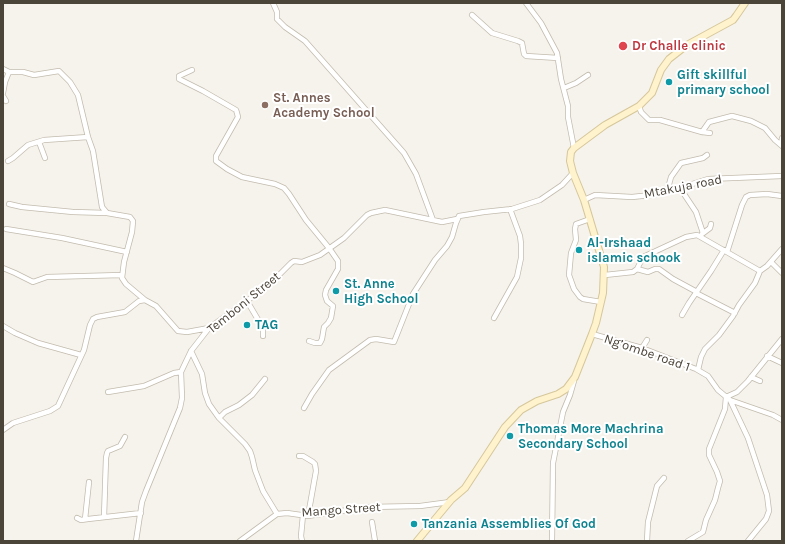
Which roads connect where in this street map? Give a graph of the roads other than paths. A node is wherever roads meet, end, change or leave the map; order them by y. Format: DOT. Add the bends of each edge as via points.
graph roads {
  1 [pos="273,3"];
  2 [pos="526,3"];
  3 [pos="745,3"];
  4 [pos="472,15"];
  5 [pos="558,58"];
  6 [pos="3,69"];
  7 [pos="192,70"];
  8 [pos="9,72"];
  9 [pos="3,74"];
  10 [pos="588,75"];
  11 [pos="564,88"];
  12 [pos="3,94"];
  13 [pos="6,101"];
  14 [pos="639,106"];
  15 [pos="702,132"];
  16 [pos="710,133"];
  17 [pos="88,137"];
  18 [pos="782,138"];
  19 [pos="39,142"];
  20 [pos="781,145"];
  21 [pos="574,148"];
  22 [pos="707,155"];
  23 [pos="45,158"];
  24 [pos="8,161"];
  25 [pos="573,173"];
  26 [pos="782,176"];
  27 [pos="680,188"];
  28 [pos="667,192"];
  29 [pos="782,196"];
  30 [pos="584,200"];
  31 [pos="9,204"];
  32 [pos="510,209"];
  33 [pos="107,213"];
  34 [pos="590,219"];
  35 [pos="433,220"];
  36 [pos="457,220"];
  37 [pos="712,224"];
  38 [pos="6,229"];
  39 [pos="702,234"];
  40 [pos="329,248"];
  41 [pos="782,249"];
  42 [pos="726,251"];
  43 [pos="127,252"];
  44 [pos="771,262"];
  45 [pos="3,268"];
  46 [pos="637,269"];
  47 [pos="760,271"];
  48 [pos="782,273"];
  49 [pos="122,275"];
  50 [pos="604,275"];
  51 [pos="696,293"];
  52 [pos="145,300"];
  53 [pos="247,301"];
  54 [pos="601,302"];
  55 [pos="735,313"];
  56 [pos="682,315"];
  57 [pos="494,318"];
  58 [pos="3,326"];
  59 [pos="209,328"];
  60 [pos="592,334"];
  61 [pos="263,336"];
  62 [pos="782,339"];
  63 [pos="647,340"];
  64 [pos="309,341"];
  65 [pos="642,348"];
  66 [pos="192,351"];
  67 [pos="81,355"];
  68 [pos="767,356"];
  69 [pos="782,363"];
  70 [pos="698,370"];
  71 [pos="180,372"];
  72 [pos="575,377"];
  73 [pos="751,377"];
  74 [pos="265,379"];
  75 [pos="760,381"];
  76 [pos="108,392"];
  77 [pos="728,398"];
  78 [pos="304,408"];
  79 [pos="219,418"];
  80 [pos="782,420"];
  81 [pos="3,430"];
  82 [pos="125,437"];
  83 [pos="299,456"];
  84 [pos="664,478"];
  85 [pos="89,482"];
  86 [pos="450,502"];
  87 [pos="141,513"];
  88 [pos="277,514"];
  89 [pos="305,515"];
  90 [pos="104,517"];
  91 [pos="77,518"];
  92 [pos="85,520"];
  93 [pos="372,522"];
  94 [pos="136,541"];
  95 [pos="240,541"];
  96 [pos="302,541"];
  97 [pos="375,541"];
  98 [pos="417,541"];
  99 [pos="552,541"];
  100 [pos="647,541"];
  101 [pos="688,541"];
  102 [pos="748,541"];
  1 -- 35 [label="street" via="277,19 305,41 404,153 416,174"];
  2 -- 5 [label="street" via="548,35"];
  3 -- 14 [label="street" via="733,20 687,45 669,59 661,70 652,92"];
  4 -- 5 [label="street" via="492,33 522,43 526,56"];
  5 -- 11 [label="street"];
  6 -- 8 [label="street"];
  7 -- 40 [label="street" via="179,76 179,79 236,110 237,113 238,117 216,156 216,161 242,176 284,188"];
  8 -- 9 [label="street"];
  8 -- 12 [label="street"];
  8 -- 17 [label="street" via="34,75 60,72 78,95"];
  10 -- 11 [label="street"];
  11 -- 21 [label="street"];
  12 -- 13 [label="street"];
  14 -- 15 [label="street" via="649,120 660,120"];
  14 -- 21 [label="street" via="605,125"];
  15 -- 16 [label="street"];
  15 -- 20 [label="street" via="709,122 732,116 752,121 765,128"];
  17 -- 19 [label="street"];
  17 -- 33 [label="street" via="93,151 102,207"];
  18 -- 20 [label="street"];
  19 -- 23 [label="street"];
  19 -- 24 [label="street" via="28,144"];
  21 -- 25 [label="street" via="570,161"];
  22 -- 28 [label="street" via="681,163 671,177"];
  25 -- 30 [label="street"];
  25 -- 32 [label="street" via="562,185 540,200"];
  26 -- 27 [label="street, Mtakuja road" via="708,179"];
  27 -- 28 [label="street, Mtakuja road"];
  27 -- 39 [label="street" via="696,212"];
  28 -- 30 [label="street, Mtakuja road" via="632,197 595,195"];
  29 -- 42 [label="street" via="767,194 746,197"];
  30 -- 34 [label="street"];
  31 -- 33 [label="street" via="73,212"];
  32 -- 36 [label="street, Temboni Street" via="459,216"];
  32 -- 57 [label="street" via="520,236 521,258 517,277"];
  33 -- 43 [label="street" via="132,218 134,224"];
  34 -- 50 [label="street"];
  34 -- 54 [label="street" via="576,224 576,240 571,253 569,275 577,294 583,300"];
  35 -- 36 [label="street, Temboni Street"];
  35 -- 40 [label="street, Temboni Street" via="393,211 377,211 366,215 344,238"];
  36 -- 78 [label="street" via="447,246 413,294 394,342 370,340 329,370"];
  37 -- 39 [label="street"];
  38 -- 43 [label="street"];
  39 -- 42 [label="street"];
  39 -- 46 [label="street" via="692,235 644,256"];
  40 -- 53 [label="street, Temboni Street" via="311,259 294,261"];
  40 -- 64 [label="street" via="339,265 325,295 333,306 333,311 324,327 321,341 315,344"];
  41 -- 44 [label="street"];
  42 -- 47 [label="street"];
  42 -- 51 [label="street"];
  43 -- 49 [label="street"];
  44 -- 47 [label="street"];
  44 -- 48 [label="street"];
  45 -- 49 [label="street" via="33,282 47,277"];
  46 -- 50 [label="street" via="633,272"];
  46 -- 51 [label="street" via="648,272 659,269"];
  47 -- 55 [label="street" via="756,283"];
  49 -- 52 [label="street" via="126,284"];
  50 -- 54 [label="street"];
  51 -- 55 [label="street"];
  51 -- 56 [label="street"];
  52 -- 59 [label="street" via="156,306 178,330 187,332"];
  52 -- 67 [label="street" via="139,301 125,312 94,319"];
  53 -- 59 [label="street, Temboni Street"];
  53 -- 61 [label="street" via="263,328"];
  54 -- 60 [label="street"];
  55 -- 70 [label="street" via="705,349"];
  58 -- 67 [label="street" via="38,343"];
  59 -- 66 [label="street, Temboni Street"];
  60 -- 65 [label="street, Ng’ombe road 1"];
  60 -- 72 [label="street"];
  62 -- 68 [label="street"];
  63 -- 65 [label="street"];
  65 -- 70 [label="street, Ng’ombe road 1"];
  66 -- 71 [label="street, Temboni Street"];
  66 -- 79 [label="street" via="202,374 209,404"];
  67 -- 81 [label="street" via="58,406 13,423"];
  68 -- 69 [label="street"];
  68 -- 73 [label="street"];
  70 -- 77 [label="street, Ng’ombe road 1" via="708,376 718,390"];
  71 -- 76 [label="street" via="144,386"];
  71 -- 87 [label="street" via="180,408 146,491"];
  72 -- 86 [label="street" via="566,389 558,394 521,410 505,427 465,488"];
  72 -- 99 [label="street" via="563,412 553,463"];
  73 -- 75 [label="street"];
  73 -- 77 [label="street"];
  74 -- 79 [label="street" via="252,395"];
  77 -- 80 [label="street, Ng’ombe road 1"];
  77 -- 101 [label="street" via="709,449 709,456 720,481 715,500 703,532"];
  77 -- 102 [label="street" via="748,438 767,495 769,511 766,519"];
  79 -- 88 [label="street" via="250,451 263,491"];
  82 -- 90 [label="street" via="120,446 107,453"];
  83 -- 89 [label="street" via="315,464 316,470"];
  84 -- 100 [label="street" via="657,486 648,522"];
  85 -- 92 [label="street"];
  86 -- 89 [label="street, Mango Street" via="420,506 368,507"];
  86 -- 98 [label="street"];
  87 -- 90 [label="street"];
  87 -- 94 [label="street"];
  88 -- 89 [label="street, Mango Street"];
  88 -- 95 [label="street"];
  89 -- 96 [label="street"];
  90 -- 92 [label="street"];
  91 -- 92 [label="street"];
  93 -- 97 [label="street"];
}
